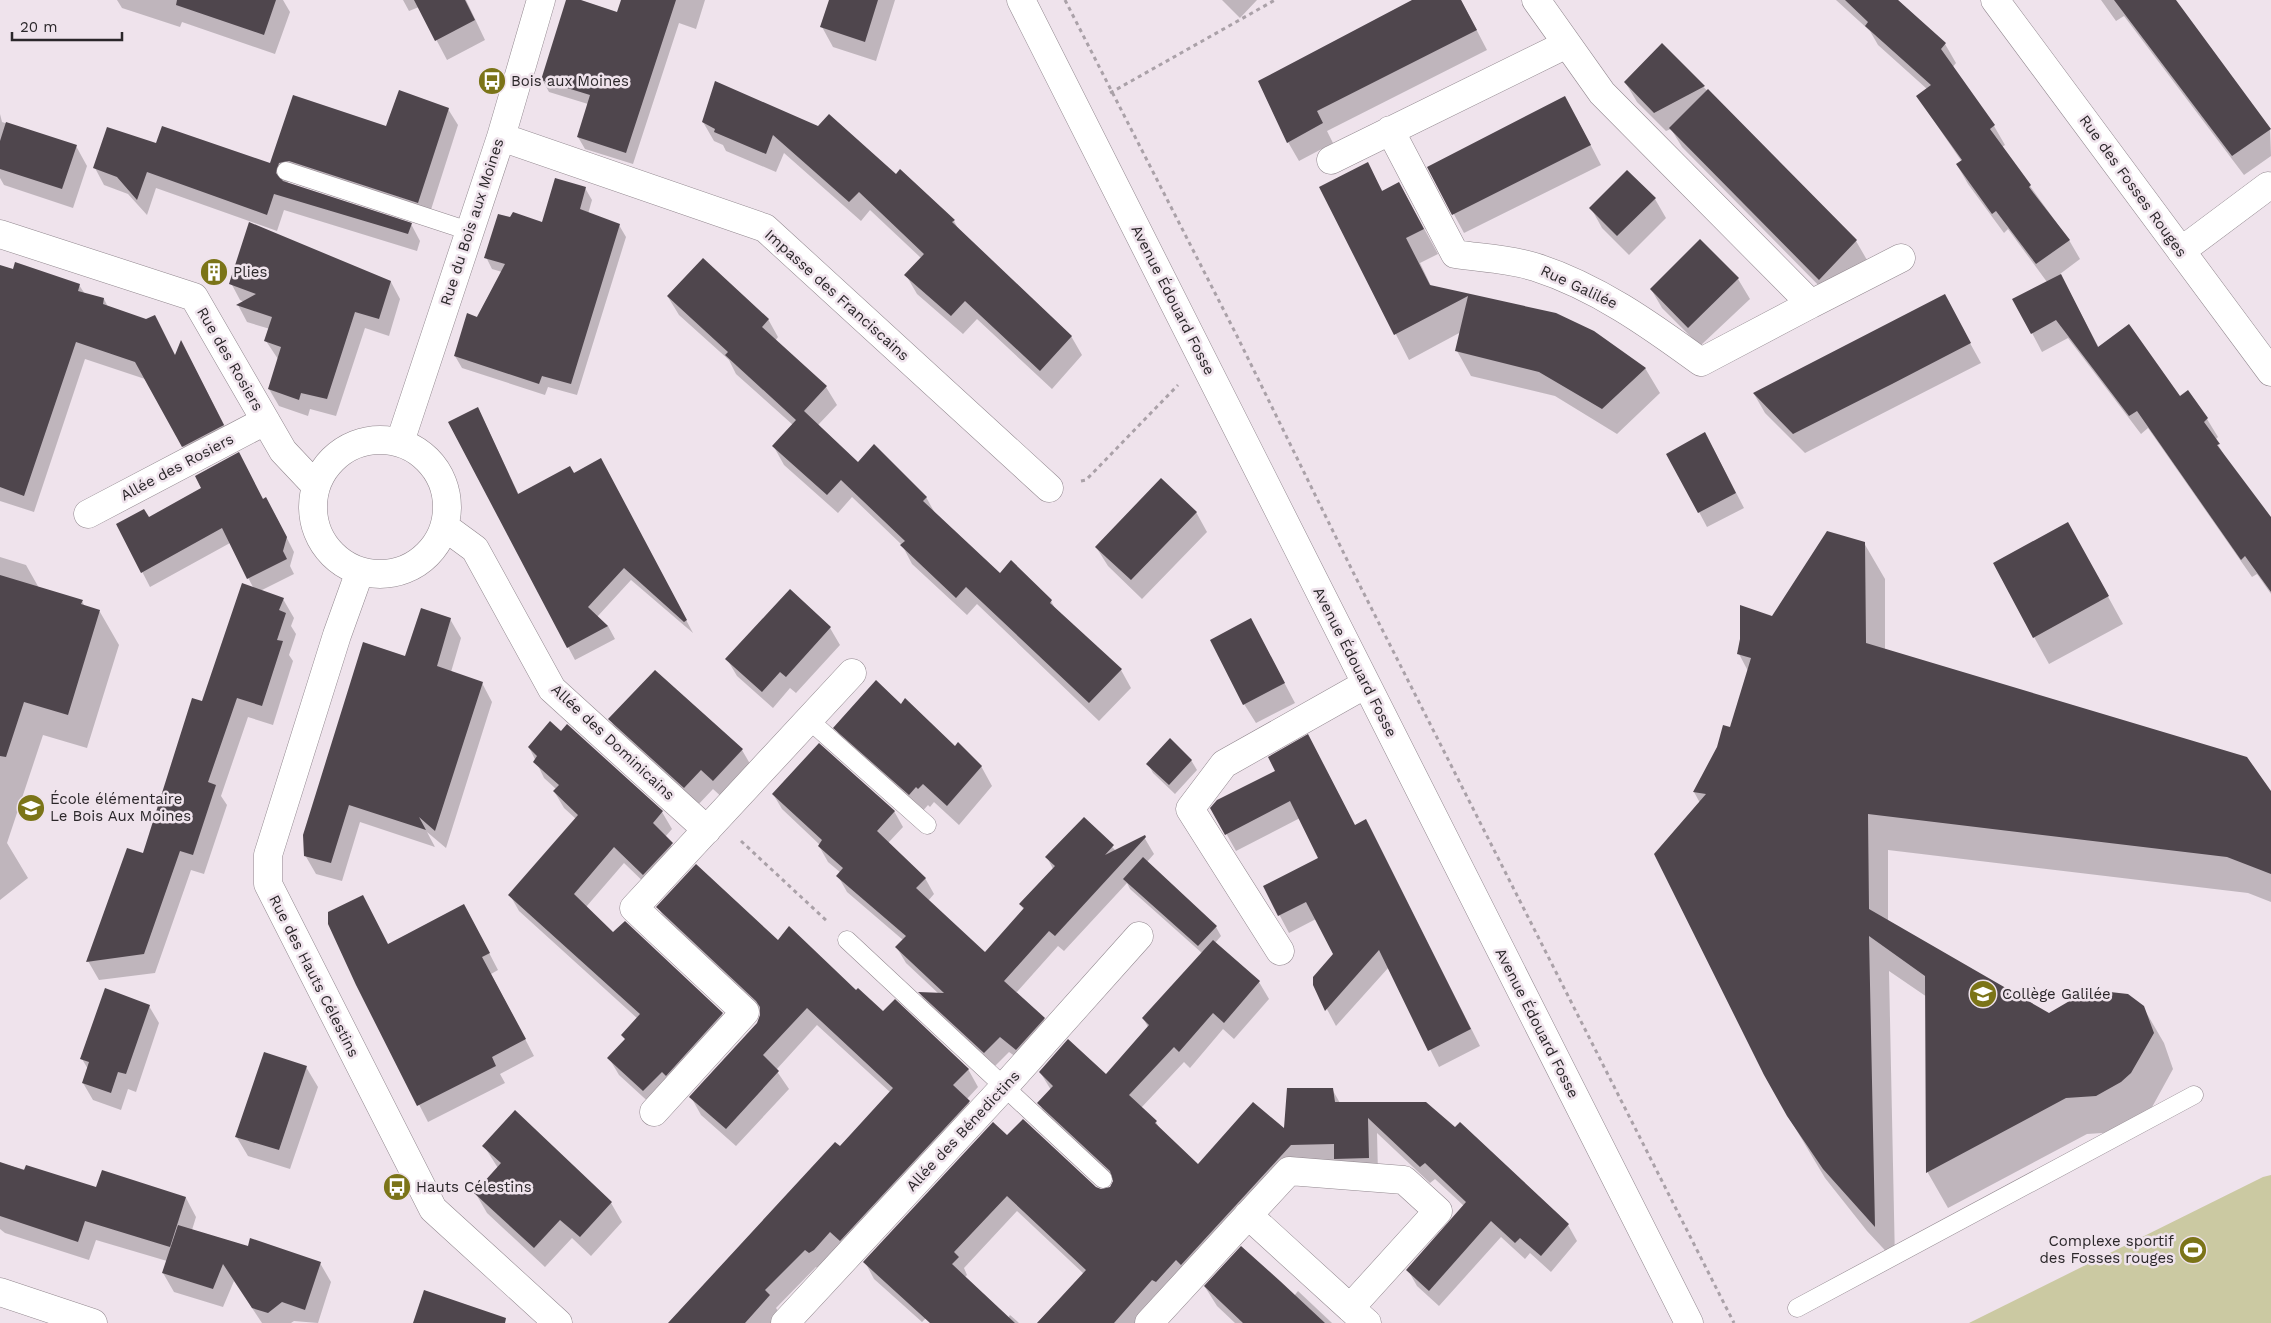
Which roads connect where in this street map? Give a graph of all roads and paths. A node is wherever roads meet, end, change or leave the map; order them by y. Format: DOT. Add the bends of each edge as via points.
graph roads {
  1 [pos="541,0"];
  2 [pos="1021,0"];
  3 [pos="1064,0"];
  4 [pos="1275,0"];
  5 [pos="1536,0"];
  6 [pos="1995,0"];
  7 [pos="1566,44"];
  8 [pos="1111,93"];
  9 [pos="1077,109"];
  10 [pos="1390,130"];
  11 [pos="501,136"];
  12 [pos="1331,160"];
  13 [pos="286,172"];
  14 [pos="2268,186"];
  15 [pos="469,231"];
  16 [pos="0,234"];
  17 [pos="2181,251"];
  18 [pos="1902,258"];
  19 [pos="1811,304"];
  20 [pos="1237,336"];
  21 [pos="1203,359"];
  22 [pos="2271,372"];
  23 [pos="265,421"];
  24 [pos="400,442"];
  25 [pos="316,486"];
  26 [pos="1049,488"];
  27 [pos="88,514"];
  28 [pos="445,526"];
  29 [pos="360,571"];
  30 [pos="852,673"];
  31 [pos="1366,684"];
  32 [pos="809,720"];
  33 [pos="712,824"];
  34 [pos="927,825"];
  35 [pos="1139,936"];
  36 [pos="847,940"];
  37 [pos="1280,951"];
  38 [pos="1004,1087"];
  39 [pos="2194,1095"];
  40 [pos="654,1112"];
  41 [pos="1103,1180"];
  42 [pos="1248,1216"];
  43 [pos="0,1292"];
  44 [pos="1797,1308"];
  45 [pos="1359,1315"];
  46 [pos="93,1323"];
  47 [pos="558,1323"];
  48 [pos="785,1323"];
  49 [pos="1148,1323"];
  50 [pos="1688,1323"];
  51 [pos="1734,1323"];
  1 -- 11 [label="street, Rue du Bois aux Moines"];
  2 -- 9 [label="street, Avenue Édouard Fosse"];
  3 -- 8 [label="path"];
  4 -- 8 [label="path"];
  5 -- 7 [label="street"];
  6 -- 17 [label="street, Rue des Fosses Rouges"];
  7 -- 10 [label="street"];
  7 -- 19 [label="street" via="1602,93"];
  8 -- 9 [label="path"];
  8 -- 20 [label="path"];
  9 -- 21 [label="street, Avenue Édouard Fosse"];
  10 -- 12 [label="street"];
  10 -- 19 [label="street, Rue Galilée" via="1455,254 1534,267 1601,295 1653,327 1700,362"];
  11 -- 15 [label="street, Rue du Bois aux Moines"];
  11 -- 26 [label="street, Impasse des Franciscains" via="765,228"];
  13 -- 15 [label="lane"];
  14 -- 17 [label="street"];
  15 -- 24 [label="street, Rue du Bois aux Moines"];
  16 -- 23 [label="street, Rue des Rosiers" via="194,297"];
  17 -- 22 [label="street, Rue des Fosses Rouges"];
  18 -- 19 [label="street, Rue Galilée"];
  20 -- 21 [label="path"];
  20 -- 51 [label="path" via="1354,574"];
  21 -- 26 [label="path" via="1086,480"];
  21 -- 31 [label="street, Avenue Édouard Fosse"];
  23 -- 25 [label="street, Rue des Rosiers" via="283,451"];
  23 -- 27 [label="street, Allée des Rosiers"];
  24 -- 25 [label="street" via="358,443 340,453 325,468"];
  24 -- 28 [label="street" via="419,452 434,466 444,485 448,505"];
  25 -- 29 [label="street" via="313,507 317,528 326,547 341,561"];
  28 -- 29 [label="street" via="436,545 421,561 402,571 381,574"];
  28 -- 33 [label="street, Allée des Dominicains" via="475,548 552,689"];
  29 -- 47 [label="street, Rue des Hauts Célestins" via="268,855 268,884 434,1209"];
  30 -- 32 [label="street"];
  31 -- 37 [label="street" via="1224,764 1190,809"];
  31 -- 50 [label="street, Avenue Édouard Fosse"];
  32 -- 33 [label="street"];
  32 -- 34 [label="lane"];
  33 -- 36 [label="path"];
  33 -- 40 [label="street" via="634,908 745,1012"];
  35 -- 38 [label="street, Allée des Bénedictins"];
  36 -- 38 [label="lane"];
  38 -- 41 [label="lane"];
  38 -- 48 [label="street, Allée des Bénedictins"];
  39 -- 44 [label="lane"];
  42 -- 45 [label="street"];
  42 -- 45 [label="street" via="1289,1171 1404,1180 1418,1192 1438,1211"];
  42 -- 49 [label="street"];
  43 -- 46 [label="street"];
}
